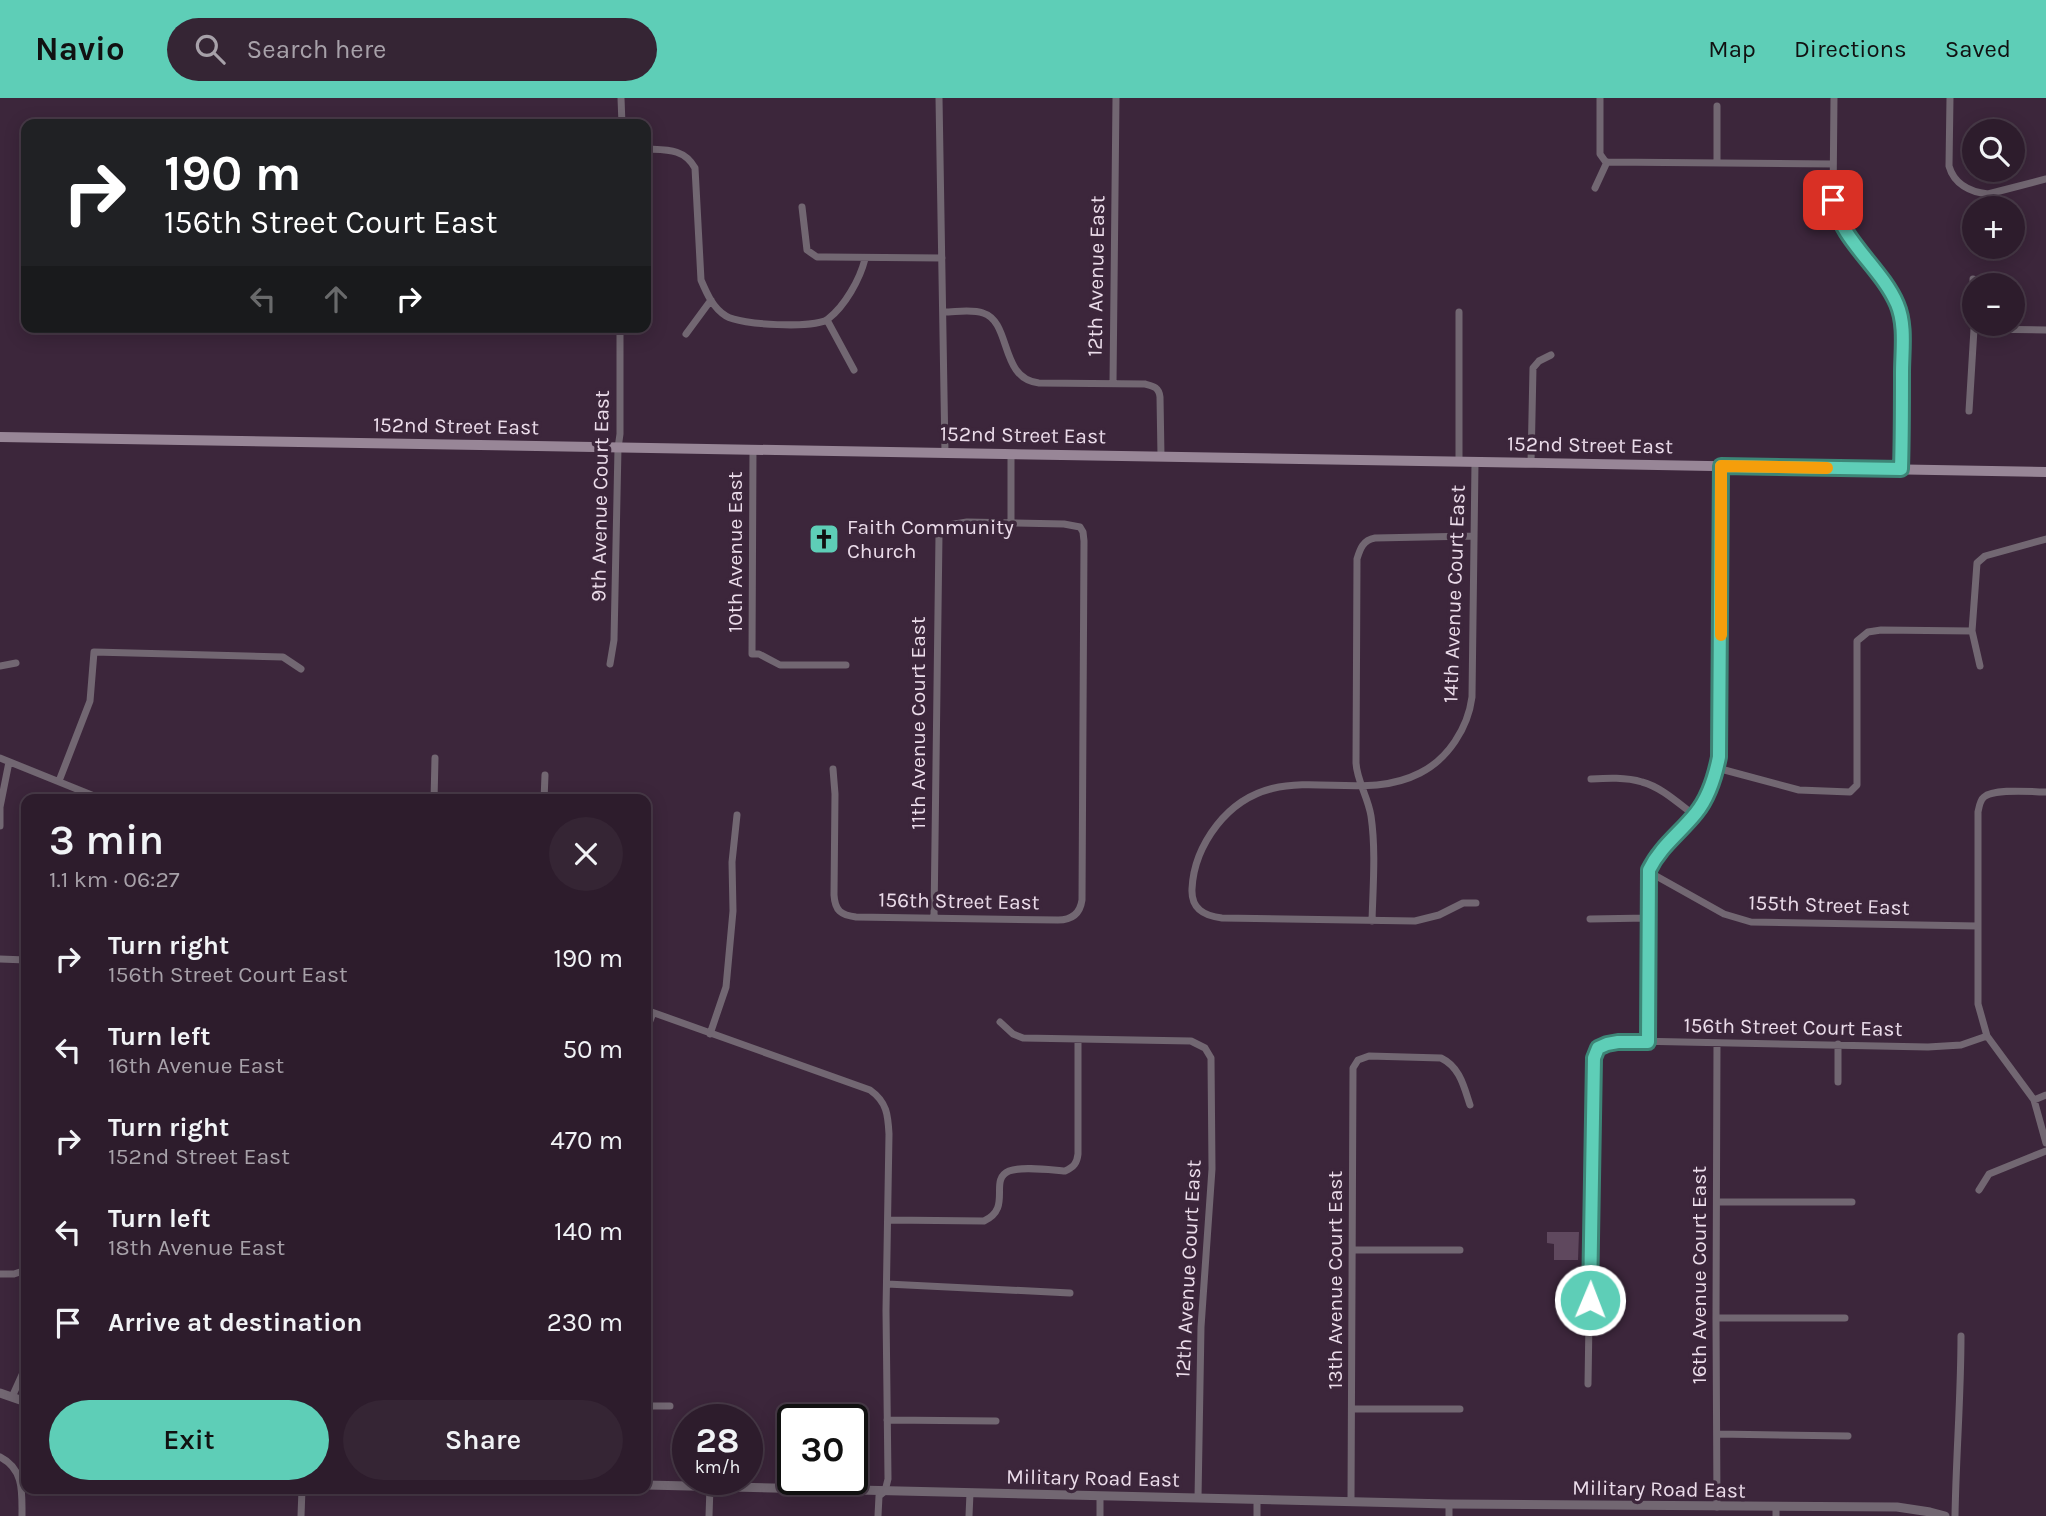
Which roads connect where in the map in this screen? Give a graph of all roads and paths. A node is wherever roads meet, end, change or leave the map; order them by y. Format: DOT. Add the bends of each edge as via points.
graph roads {
  1 [pos="621,98"];
  2 [pos="939,98"];
  3 [pos="1116,98"];
  4 [pos="1600,98"];
  5 [pos="1834,98"];
  6 [pos="1950,98"];
  7 [pos="1717,106"];
  8 [pos="622,119"];
  9 [pos="651,149"];
  10 [pos="1608,162"];
  11 [pos="1717,162"];
  12 [pos="1833,164"];
  13 [pos="2046,179"];
  14 [pos="1595,188"];
  15 [pos="802,207"];
  16 [pos="942,258"];
  17 [pos="865,259"];
  18 [pos="711,300"];
  19 [pos="944,312"];
  20 [pos="1459,312"];
  21 [pos="827,320"];
  22 [pos="2025,329"];
  23 [pos="2046,330"];
  24 [pos="620,333"];
  25 [pos="686,334"];
  26 [pos="1974,336"];
  27 [pos="1551,355"];
  28 [pos="854,370"];
  29 [pos="1113,383"];
  30 [pos="1969,411"];
  31 [pos="0,437"];
  32 [pos="618,448"];
  33 [pos="753,449"];
  34 [pos="945,453"];
  35 [pos="1011,454"];
  36 [pos="1161,456"];
  37 [pos="1459,462"];
  38 [pos="1475,463"];
  39 [pos="1531,463"];
  40 [pos="1721,466"];
  41 [pos="1901,469"];
  42 [pos="2046,472"];
  43 [pos="1011,523"];
  44 [pos="1474,536"];
  45 [pos="2046,540"];
  46 [pos="1972,631"];
  47 [pos="16,663"];
  48 [pos="610,664"];
  49 [pos="846,665"];
  50 [pos="0,666"];
  51 [pos="1980,666"];
  52 [pos="301,669"];
  53 [pos="0,758"];
  54 [pos="435,758"];
  55 [pos="9,762"];
  56 [pos="1717,768"];
  57 [pos="833,769"];
  58 [pos="545,775"];
  59 [pos="1591,779"];
  60 [pos="59,781"];
  61 [pos="1361,785"];
  62 [pos="2046,792"];
  63 [pos="90,794"];
  64 [pos="434,794"];
  65 [pos="544,794"];
  66 [pos="737,814"];
  67 [pos="1694,815"];
  68 [pos="0,826"];
  69 [pos="1649,872"];
  70 [pos="1476,904"];
  71 [pos="934,918"];
  72 [pos="1648,918"];
  73 [pos="1590,919"];
  74 [pos="1372,920"];
  75 [pos="1977,926"];
  76 [pos="0,959"];
  77 [pos="21,960"];
  78 [pos="651,1012"];
  79 [pos="1000,1023"];
  80 [pos="710,1034"];
  81 [pos="1987,1036"];
  82 [pos="1078,1039"];
  83 [pos="1648,1042"];
  84 [pos="1717,1043"];
  85 [pos="1838,1044"];
  86 [pos="1838,1082"];
  87 [pos="2046,1095"];
  88 [pos="2034,1101"];
  89 [pos="1470,1105"];
  90 [pos="2046,1143"];
  91 [pos="2046,1151"];
  92 [pos="1979,1190"];
  93 [pos="1717,1202"];
  94 [pos="1852,1202"];
  95 [pos="888,1220"];
  96 [pos="1353,1250"];
  97 [pos="1460,1250"];
  98 [pos="21,1272"];
  99 [pos="0,1274"];
  100 [pos="887,1284"];
  101 [pos="1070,1293"];
  102 [pos="1716,1318"];
  103 [pos="1845,1318"];
  104 [pos="1961,1336"];
  105 [pos="21,1377"];
  106 [pos="1588,1384"];
  107 [pos="0,1393"];
  108 [pos="12,1397"];
  109 [pos="21,1400"];
  110 [pos="651,1406"];
  111 [pos="670,1406"];
  112 [pos="1352,1409"];
  113 [pos="1461,1409"];
  114 [pos="887,1420"];
  115 [pos="996,1421"];
  116 [pos="1717,1434"];
  117 [pos="1848,1436"];
  118 [pos="3,1458"];
  119 [pos="21,1480"];
  120 [pos="651,1485"];
  121 [pos="672,1486"];
  122 [pos="763,1488"];
  123 [pos="885,1491"];
  124 [pos="970,1493"];
  125 [pos="21,1494"];
  126 [pos="302,1494"];
  127 [pos="710,1495"];
  128 [pos="1100,1496"];
  129 [pos="1198,1498"];
  130 [pos="1257,1500"];
  131 [pos="1351,1501"];
  132 [pos="1449,1504"];
  133 [pos="1717,1507"];
  134 [pos="1776,1512"];
  135 [pos="1905,1512"];
  136 [pos="22,1516"];
  137 [pos="301,1516"];
  138 [pos="709,1516"];
  139 [pos="878,1516"];
  140 [pos="970,1516"];
  141 [pos="1100,1516"];
  142 [pos="1257,1516"];
  143 [pos="1449,1516"];
  144 [pos="1945,1516"];
  145 [pos="1955,1516"];
  1 -- 8 [label="street"];
  2 -- 16 [label="street"];
  3 -- 29 [label="street, 12th Avenue East"];
  4 -- 10 [label="street" via="1600,154"];
  5 -- 12 [label="street"];
  6 -- 13 [label="street" via="1949,159 1957,181 1979,193 1995,193"];
  7 -- 11 [label="street"];
  9 -- 18 [label="street" via="684,154 695,168 700,274"];
  10 -- 11 [label="street"];
  10 -- 14 [label="street"];
  11 -- 12 [label="street"];
  12 -- 41 [label="street" via="1833,200 1840,221 1898,307"];
  15 -- 17 [label="street" via="807,250 817,257"];
  16 -- 17 [label="street"];
  16 -- 19 [label="street"];
  17 -- 21 [label="street" via="853,286"];
  18 -- 21 [label="street" via="734,321 806,324"];
  18 -- 25 [label="street"];
  19 -- 29 [label="street" via="974,311 989,316 1026,381"];
  19 -- 34 [label="street"];
  20 -- 37 [label="street, 14th Avenue Court East"];
  21 -- 28 [label="street"];
  22 -- 23 [label="street"];
  24 -- 32 [label="street, 9th Avenue Court East"];
  26 -- 30 [label="street"];
  27 -- 39 [label="street" via="1533,368"];
  29 -- 36 [label="street, 12th Avenue East" via="1144,384 1160,392"];
  31 -- 32 [label="main road, 152nd Street East"];
  32 -- 33 [label="main road, 152nd Street East"];
  32 -- 48 [label="street, 9th Avenue Court East"];
  33 -- 34 [label="main road, 152nd Street East"];
  33 -- 49 [label="street, 10th Avenue East" via="752,654 780,666"];
  34 -- 35 [label="main road, 152nd Street East"];
  35 -- 36 [label="main road, 152nd Street East"];
  35 -- 43 [label="street"];
  36 -- 37 [label="main road, 152nd Street East"];
  37 -- 38 [label="main road, 152nd Street East"];
  38 -- 39 [label="main road, 152nd Street East"];
  38 -- 44 [label="street, 14th Avenue Court East"];
  39 -- 40 [label="main road, 152nd Street East"];
  40 -- 41 [label="main road, 152nd Street East"];
  40 -- 56 [label="street"];
  41 -- 42 [label="main road, 152nd Street East"];
  43 -- 71 [label="street, 11th Avenue Court East" via="948,525 937,542"];
  43 -- 71 [label="street, 156th Street East" via="1081,528 1084,541 1082,900 1070,919"];
  44 -- 61 [label="street, 14th Avenue Court East" via="1472,697 1461,732 1443,757 1422,773 1393,783"];
  44 -- 61 [label="street" via="1375,538 1359,551 1356,763"];
  45 -- 46 [label="street" via="1980,559 1975,570"];
  46 -- 51 [label="street"];
  46 -- 56 [label="street" via="1881,630 1868,632 1857,641 1854,789 1845,793 1799,790"];
  47 -- 50 [label="street"];
  52 -- 60 [label="street" via="283,657 94,652 90,702"];
  53 -- 55 [label="street"];
  54 -- 64 [label="street"];
  55 -- 60 [label="street"];
  55 -- 68 [label="street"];
  56 -- 67 [label="street"];
  57 -- 71 [label="street, 156th Street East" via="834,902 838,911 856,917"];
  58 -- 65 [label="street"];
  59 -- 67 [label="street" via="1646,783"];
  60 -- 63 [label="street"];
  61 -- 74 [label="street" via="1373,840"];
  61 -- 74 [label="street, 14th Avenue Court East" via="1282,786 1234,807 1213,830 1200,856 1192,890 1198,909 1222,918"];
  62 -- 75 [label="street" via="1999,793 1985,796 1980,804"];
  66 -- 80 [label="street" via="726,987"];
  67 -- 69 [label="street" via="1656,856"];
  69 -- 72 [label="street"];
  69 -- 75 [label="street, 155th Street East" via="1724,914 1751,922"];
  70 -- 74 [label="street" via="1464,903 1415,921"];
  72 -- 73 [label="street"];
  72 -- 83 [label="street"];
  75 -- 81 [label="street" via="1978,1004"];
  76 -- 77 [label="street"];
  78 -- 80 [label="street"];
  79 -- 82 [label="street" via="1023,1038"];
  80 -- 95 [label="street" via="879,1096 888,1118"];
  81 -- 85 [label="street, 156th Street Court East" via="1961,1045 1928,1047"];
  81 -- 88 [label="street"];
  82 -- 95 [label="street" via="1077,1160 1071,1168 1006,1172 1000,1181 995,1215 984,1221"];
  82 -- 129 [label="street, 12th Avenue Court East" via="1191,1041 1202,1045 1211,1058 1212,1169 1201,1327"];
  83 -- 84 [label="street, 156th Street Court East"];
  83 -- 106 [label="street, 156th Street Court East" via="1618,1042 1598,1048 1593,1068"];
  84 -- 85 [label="street, 156th Street Court East"];
  84 -- 93 [label="street, 16th Avenue Court East"];
  85 -- 86 [label="street"];
  87 -- 88 [label="street"];
  88 -- 90 [label="street"];
  89 -- 96 [label="street, 13th Avenue Court East" via="1457,1071 1441,1058 1377,1056 1358,1060 1353,1068"];
  91 -- 92 [label="street" via="1989,1174"];
  93 -- 94 [label="street"];
  93 -- 102 [label="street, 16th Avenue Court East"];
  95 -- 100 [label="street"];
  96 -- 97 [label="street"];
  96 -- 112 [label="street, 13th Avenue Court East"];
  98 -- 99 [label="street"];
  100 -- 101 [label="street"];
  100 -- 114 [label="street"];
  102 -- 103 [label="street"];
  102 -- 116 [label="street, 16th Avenue Court East"];
  104 -- 145 [label="street"];
  105 -- 108 [label="street"];
  107 -- 108 [label="street"];
  108 -- 109 [label="street"];
  110 -- 111 [label="street"];
  112 -- 113 [label="street"];
  112 -- 131 [label="street, 13th Avenue Court East"];
  114 -- 115 [label="street"];
  114 -- 123 [label="street"];
  116 -- 117 [label="street"];
  116 -- 133 [label="street, 16th Avenue Court East"];
  118 -- 119 [label="street"];
  120 -- 121 [label="street, Military Road East"];
  122 -- 123 [label="street, Military Road East"];
  123 -- 124 [label="street, Military Road East"];
  123 -- 139 [label="street" via="879,1496"];
  124 -- 128 [label="street, Military Road East"];
  124 -- 140 [label="street"];
  125 -- 136 [label="street"];
  126 -- 137 [label="street"];
  127 -- 138 [label="street"];
  128 -- 129 [label="street, Military Road East"];
  128 -- 141 [label="street"];
  129 -- 130 [label="street, Military Road East"];
  130 -- 131 [label="street, Military Road East"];
  130 -- 142 [label="street"];
  131 -- 132 [label="street, Military Road East"];
  132 -- 133 [label="street, Military Road East"];
  132 -- 143 [label="street"];
  133 -- 134 [label="street, Military Road East"];
  134 -- 135 [label="street, Military Road East"];
  135 -- 144 [label="street, Military Road East"];
}
